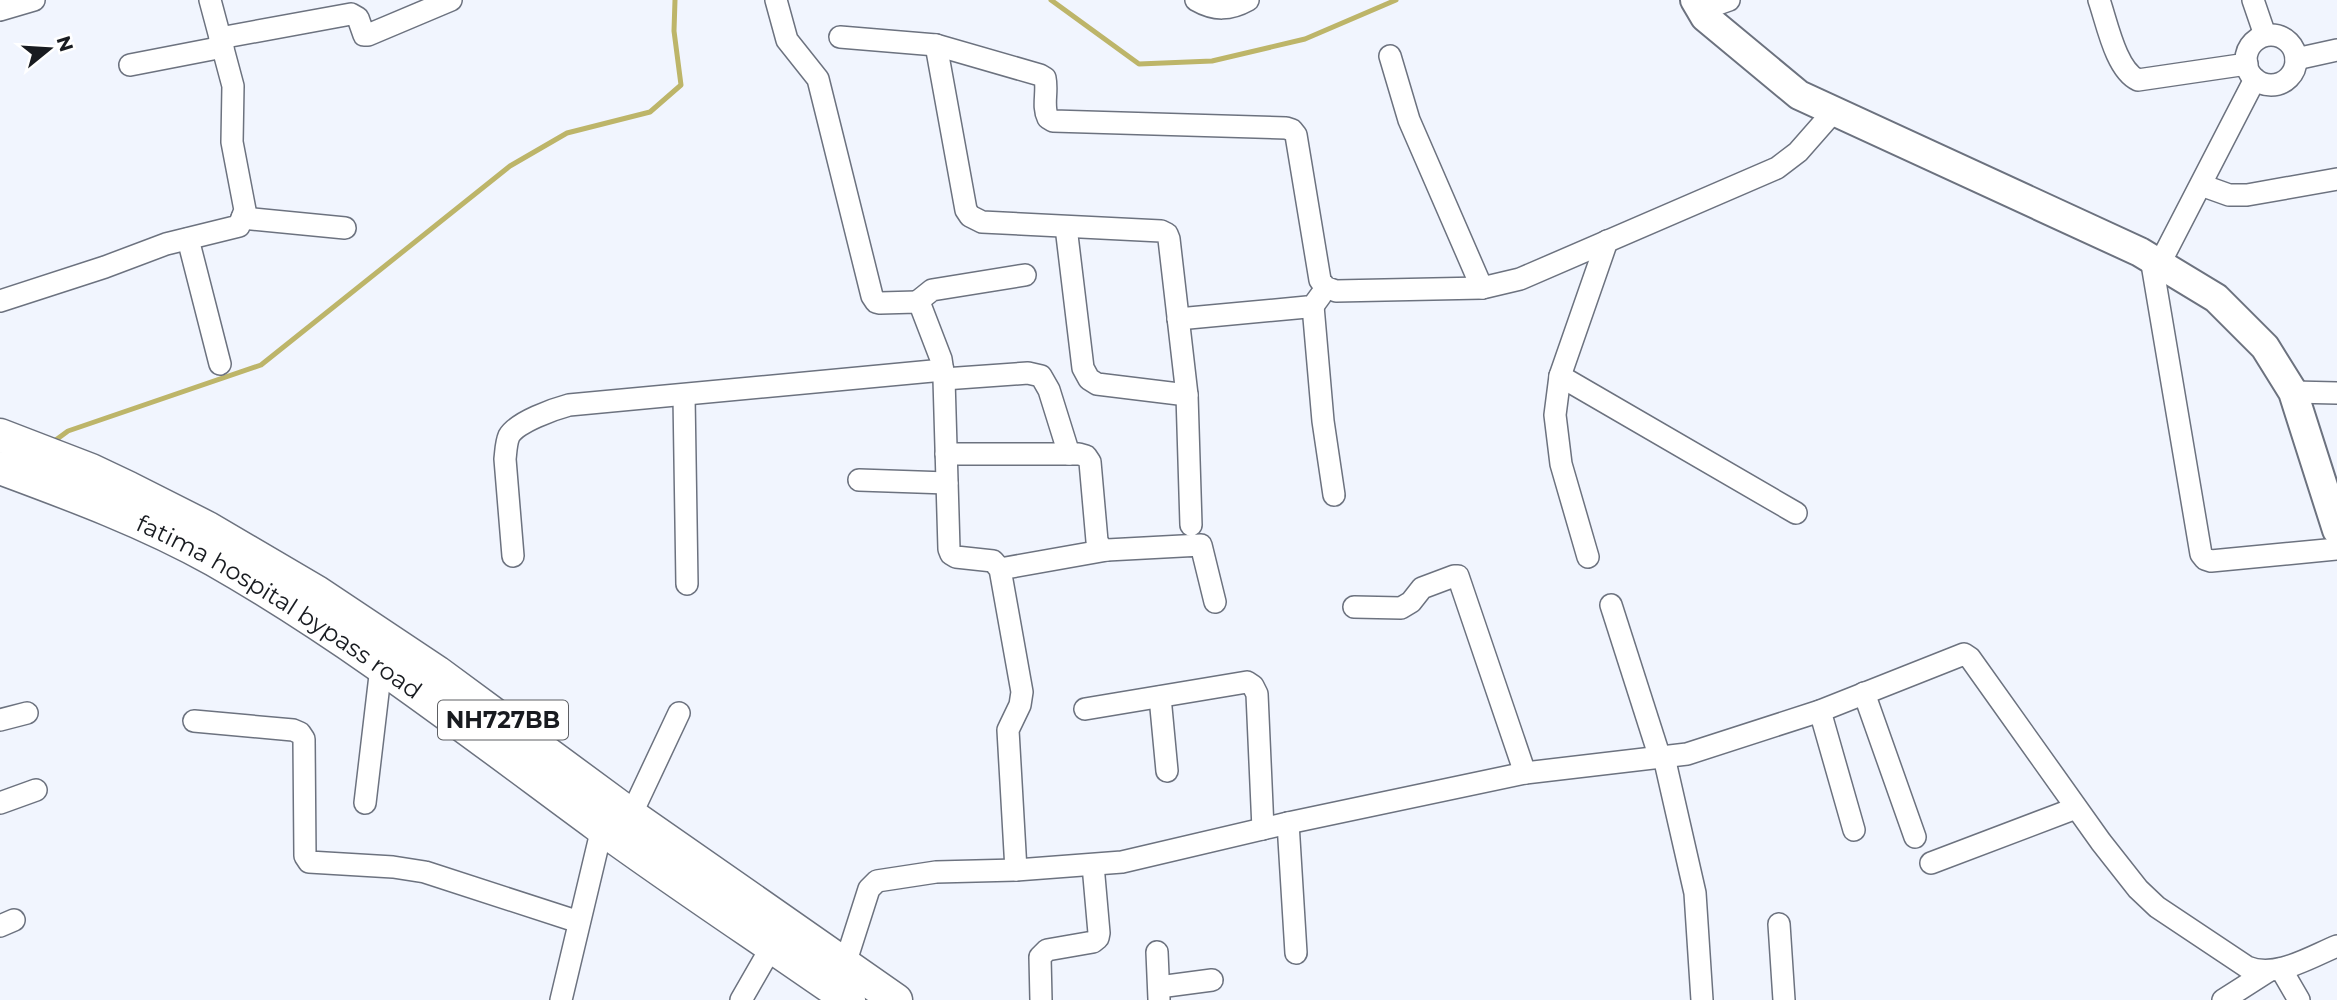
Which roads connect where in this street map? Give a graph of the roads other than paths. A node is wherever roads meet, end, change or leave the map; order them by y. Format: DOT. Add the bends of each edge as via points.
graph roads {
  1 [pos="34,0"];
  2 [pos="210,0"];
  3 [pos="451,0"];
  4 [pos="776,0"];
  5 [pos="1196,0"];
  6 [pos="1248,0"];
  7 [pos="1729,0"];
  8 [pos="2099,0"];
  9 [pos="2253,0"];
  10 [pos="1698,5"];
  11 [pos="0,10"];
  12 [pos="2265,35"];
  13 [pos="841,37"];
  14 [pos="221,42"];
  15 [pos="936,45"];
  16 [pos="2337,50"];
  17 [pos="1390,56"];
  18 [pos="2296,59"];
  19 [pos="130,65"];
  20 [pos="2251,71"];
  21 [pos="1835,111"];
  22 [pos="2337,179"];
  23 [pos="2201,185"];
  24 [pos="242,218"];
  25 [pos="1066,227"];
  26 [pos="345,228"];
  27 [pos="188,239"];
  28 [pos="1607,241"];
  29 [pos="2155,261"];
  30 [pos="1025,275"];
  31 [pos="1325,287"];
  32 [pos="1482,288"];
  33 [pos="0,301"];
  34 [pos="917,302"];
  35 [pos="1313,306"];
  36 [pos="1178,319"];
  37 [pos="220,364"];
  38 [pos="944,375"];
  39 [pos="1560,376"];
  40 [pos="2294,392"];
  41 [pos="2337,393"];
  42 [pos="684,396"];
  43 [pos="1186,396"];
  44 [pos="0,435"];
  45 [pos="946,454"];
  46 [pos="1069,454"];
  47 [pos="0,468"];
  48 [pos="859,480"];
  49 [pos="947,483"];
  50 [pos="88,484"];
  51 [pos="1334,495"];
  52 [pos="1796,513"];
  53 [pos="1191,525"];
  54 [pos="2337,530"];
  55 [pos="2337,549"];
  56 [pos="1107,550"];
  57 [pos="513,556"];
  58 [pos="1588,557"];
  59 [pos="1000,569"];
  60 [pos="687,584"];
  61 [pos="1215,602"];
  62 [pos="1611,606"];
  63 [pos="1354,607"];
  64 [pos="381,667"];
  65 [pos="1864,693"];
  66 [pos="1160,697"];
  67 [pos="1085,709"];
  68 [pos="1819,711"];
  69 [pos="27,712"];
  70 [pos="678,713"];
  71 [pos="0,720"];
  72 [pos="194,720"];
  73 [pos="1662,758"];
  74 [pos="1167,771"];
  75 [pos="1525,774"];
  76 [pos="36,790"];
  77 [pos="0,803"];
  78 [pos="365,803"];
  79 [pos="2076,808"];
  80 [pos="631,815"];
  81 [pos="1288,823"];
  82 [pos="602,828"];
  83 [pos="1263,829"];
  84 [pos="1854,830"];
  85 [pos="1915,837"];
  86 [pos="1931,863"];
  87 [pos="1093,865"];
  88 [pos="1016,870"];
  89 [pos="579,922"];
  90 [pos="1779,924"];
  91 [pos="772,946"];
  92 [pos="2337,946"];
  93 [pos="1157,952"];
  94 [pos="1296,953"];
  95 [pos="845,964"];
  96 [pos="2274,970"];
  97 [pos="1212,980"];
  98 [pos="1159,993"];
  99 [pos="561,1000"];
  100 [pos="741,1000"];
  101 [pos="849,1000"];
  102 [pos="896,1000"];
  103 [pos="1041,1000"];
  104 [pos="1702,1000"];
  105 [pos="1784,1000"];
  106 [pos="2223,1000"];
  107 [pos="2299,1000"];
  1 -- 11 [label="street"];
  2 -- 14 [label="street"];
  3 -- 14 [label="street" via="368,35 361,32 358,19 351,14"];
  4 -- 34 [label="street" via="787,40 818,79 872,296 880,303"];
  5 -- 6 [label="street" via="1225,9"];
  7 -- 10 [label="street"];
  8 -- 20 [label="street" via="2122,67 2138,80"];
  9 -- 12 [label="street"];
  10 -- 21 [label="main road" via="1704,17 1799,95"];
  12 -- 18 [label="street" via="2289,43"];
  12 -- 20 [label="street" via="2248,50"];
  13 -- 15 [label="street"];
  14 -- 19 [label="street"];
  14 -- 24 [label="street" via="233,86 232,142 245,210"];
  15 -- 25 [label="street" via="966,211 982,222"];
  15 -- 31 [label="street" via="1045,78 1045,112 1053,121 1292,130"];
  16 -- 18 [label="street"];
  17 -- 32 [label="street" via="1409,120"];
  18 -- 20 [label="street" via="2286,80 2270,85"];
  20 -- 23 [label="street"];
  21 -- 28 [label="street" via="1777,168"];
  21 -- 29 [label="main road"];
  22 -- 23 [label="street" via="2247,195 2229,195"];
  23 -- 29 [label="street"];
  24 -- 26 [label="street"];
  24 -- 27 [label="street" via="239,226"];
  25 -- 36 [label="street" via="1167,234"];
  25 -- 43 [label="street" via="1083,368 1089,379 1097,384"];
  27 -- 33 [label="street"];
  27 -- 37 [label="street"];
  28 -- 32 [label="street" via="1520,279"];
  28 -- 39 [label="street"];
  29 -- 40 [label="main road" via="2216,298 2265,347"];
  29 -- 55 [label="street" via="2201,554 2211,561"];
  30 -- 34 [label="street" via="932,290"];
  31 -- 32 [label="street" via="1336,291"];
  31 -- 35 [label="street"];
  34 -- 38 [label="street"];
  35 -- 36 [label="street"];
  35 -- 51 [label="street"];
  36 -- 43 [label="street"];
  38 -- 42 [label="street"];
  38 -- 45 [label="street"];
  38 -- 46 [label="street" via="1041,376"];
  39 -- 52 [label="street"];
  39 -- 58 [label="street" via="1556,434"];
  40 -- 41 [label="street"];
  40 -- 54 [label="main road"];
  42 -- 57 [label="street" via="569,405 514,429 505,459"];
  42 -- 60 [label="street"];
  43 -- 53 [label="street"];
  44 -- 50 [label="highway, NH727BB"];
  45 -- 46 [label="street"];
  45 -- 49 [label="street"];
  46 -- 56 [label="street" via="1086,456 1090,462 1097,541"];
  47 -- 50 [label="highway, fatima hospital bypass road / NH727BB"];
  48 -- 49 [label="street"];
  49 -- 59 [label="street" via="951,554 993,561"];
  50 -- 64 [label="highway, fatima hospital bypass road / NH727BB"];
  50 -- 80 [label="highway, fatima hospital bypass road / NH727BB" via="208,528 328,599 438,672"];
  56 -- 59 [label="street"];
  56 -- 61 [label="street" via="1201,545"];
  59 -- 88 [label="street" via="1022,692 1008,730"];
  62 -- 73 [label="street"];
  63 -- 75 [label="street" via="1401,608 1422,588 1458,576"];
  64 -- 78 [label="street"];
  64 -- 82 [label="highway, fatima hospital bypass road / NH727BB"];
  65 -- 68 [label="street"];
  65 -- 79 [label="street" via="1964,654 1970,657"];
  65 -- 85 [label="street"];
  66 -- 67 [label="street"];
  66 -- 74 [label="street"];
  66 -- 83 [label="street" via="1247,682 1254,686"];
  68 -- 73 [label="street" via="1698,752"];
  68 -- 84 [label="street"];
  69 -- 71 [label="street"];
  70 -- 80 [label="street"];
  72 -- 89 [label="street" via="300,733 304,739 304,856 309,862 425,872"];
  73 -- 75 [label="street"];
  73 -- 104 [label="street" via="1695,893"];
  75 -- 81 [label="street"];
  76 -- 77 [label="street"];
  79 -- 86 [label="street"];
  79 -- 96 [label="street" via="2148,900 2247,967"];
  80 -- 95 [label="highway, fatima hospital bypass road / NH727BB"];
  81 -- 83 [label="street"];
  81 -- 94 [label="street"];
  82 -- 89 [label="street"];
  82 -- 91 [label="highway, fatima hospital bypass road / NH727BB"];
  83 -- 87 [label="street" via="1136,860"];
  87 -- 88 [label="street"];
  87 -- 103 [label="street" via="1100,933 1093,942 1043,952"];
  88 -- 95 [label="street" via="936,873 872,884"];
  89 -- 99 [label="street"];
  90 -- 105 [label="street"];
  91 -- 100 [label="street"];
  91 -- 101 [label="highway, fatima hospital bypass road / NH727BB"];
  92 -- 96 [label="street"];
  93 -- 98 [label="street"];
  95 -- 102 [label="highway, fatima hospital bypass road / NH727BB"];
  96 -- 106 [label="street"];
  96 -- 107 [label="street"];
  97 -- 98 [label="street"];
}
